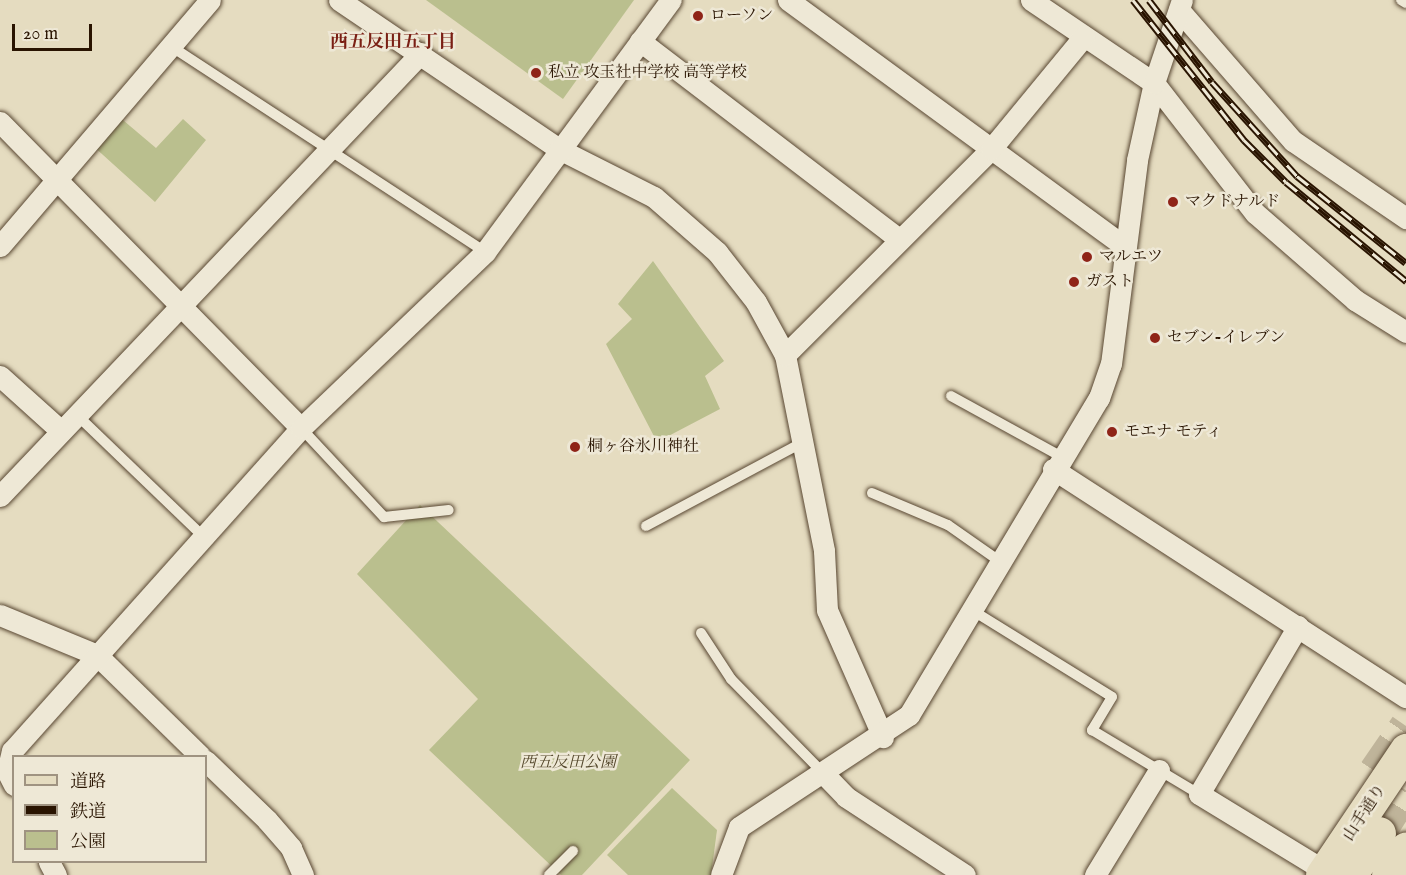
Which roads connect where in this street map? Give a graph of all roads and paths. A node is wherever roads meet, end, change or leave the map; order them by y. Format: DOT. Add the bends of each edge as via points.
graph roads {
  1 [pos="210,0"];
  2 [pos="339,0"];
  3 [pos="671,0"];
  4 [pos="788,0"];
  5 [pos="1031,0"];
  6 [pos="1401,0"];
  7 [pos="1406,3"];
  8 [pos="1181,5"];
  9 [pos="1083,36"];
  10 [pos="640,41"];
  11 [pos="169,45"];
  12 [pos="421,53"];
  13 [pos="1154,83"];
  14 [pos="0,122"];
  15 [pos="333,147"];
  16 [pos="559,149"];
  17 [pos="991,149"];
  18 [pos="55,180"];
  19 [pos="1406,218"];
  20 [pos="900,240"];
  21 [pos="1123,245"];
  22 [pos="0,246"];
  23 [pos="485,252"];
  24 [pos="180,304"];
  25 [pos="1406,332"];
  26 [pos="785,355"];
  27 [pos="0,376"];
  28 [pos="951,396"];
  29 [pos="77,415"];
  30 [pos="301,428"];
  31 [pos="61,431"];
  32 [pos="803,442"];
  33 [pos="1056,463"];
  34 [pos="872,493"];
  35 [pos="0,496"];
  36 [pos="448,510"];
  37 [pos="646,526"];
  38 [pos="206,538"];
  39 [pos="1002,563"];
  40 [pos="975,612"];
  41 [pos="0,615"];
  42 [pos="1298,626"];
  43 [pos="701,633"];
  44 [pos="97,656"];
  45 [pos="1406,697"];
  46 [pos="883,737"];
  47 [pos="1406,750"];
  48 [pos="199,755"];
  49 [pos="207,762"];
  50 [pos="1159,770"];
  51 [pos="824,773"];
  52 [pos="12,781"];
  53 [pos="1199,794"];
  54 [pos="1392,840"];
  55 [pos="573,851"];
  56 [pos="1332,874"];
  57 [pos="303,875"];
  58 [pos="549,875"];
  59 [pos="721,875"];
  60 [pos="965,875"];
  61 [pos="1095,875"];
  62 [pos="1388,875"];
  1 -- 11 [label="street"];
  2 -- 12 [label="street"];
  3 -- 10 [label="street"];
  4 -- 17 [label="street"];
  5 -- 9 [label="street"];
  6 -- 7 [label="lane"];
  8 -- 13 [label="street"];
  8 -- 19 [label="street" via="1293,141"];
  9 -- 13 [label="street"];
  9 -- 17 [label="street"];
  10 -- 16 [label="street"];
  10 -- 20 [label="street"];
  11 -- 15 [label="lane"];
  11 -- 18 [label="street"];
  12 -- 15 [label="street"];
  12 -- 16 [label="street"];
  13 -- 21 [label="street"];
  13 -- 25 [label="street" via="1255,213 1355,300"];
  14 -- 18 [label="street"];
  15 -- 23 [label="lane"];
  15 -- 24 [label="street"];
  16 -- 23 [label="street"];
  16 -- 26 [label="street" via="654,197 717,252 756,302"];
  17 -- 20 [label="street"];
  17 -- 21 [label="street"];
  18 -- 22 [label="street"];
  18 -- 24 [label="street"];
  20 -- 26 [label="street"];
  21 -- 33 [label="street" via="1111,364 1099,398"];
  23 -- 30 [label="street"];
  24 -- 29 [label="street"];
  24 -- 30 [label="street"];
  26 -- 32 [label="street"];
  27 -- 31 [label="street"];
  28 -- 33 [label="lane"];
  29 -- 31 [label="street"];
  29 -- 38 [label="lane"];
  30 -- 36 [label="lane" via="384,517"];
  30 -- 38 [label="street"];
  31 -- 35 [label="street"];
  32 -- 37 [label="lane"];
  32 -- 46 [label="street" via="824,550 827,610"];
  33 -- 39 [label="street"];
  33 -- 42 [label="street"];
  34 -- 39 [label="lane" via="948,525"];
  38 -- 44 [label="street"];
  39 -- 40 [label="street"];
  40 -- 46 [label="street" via="909,715"];
  40 -- 50 [label="lane" via="1112,697 1092,730"];
  41 -- 44 [label="street"];
  42 -- 45 [label="street"];
  42 -- 53 [label="street"];
  43 -- 51 [label="lane" via="731,679"];
  44 -- 48 [label="street"];
  44 -- 52 [label="street" via="12,751 7,771"];
  46 -- 51 [label="street"];
  47 -- 56 [label="main road, 山手通り"];
  49 -- 57 [label="street" via="291,848"];
  50 -- 53 [label="lane"];
  50 -- 61 [label="street"];
  51 -- 59 [label="street" via="739,827"];
  51 -- 60 [label="street" via="846,796"];
  53 -- 56 [label="street"];
  54 -- 56 [label="main road"];
  54 -- 62 [label="main road"];
  55 -- 58 [label="lane"];
}
